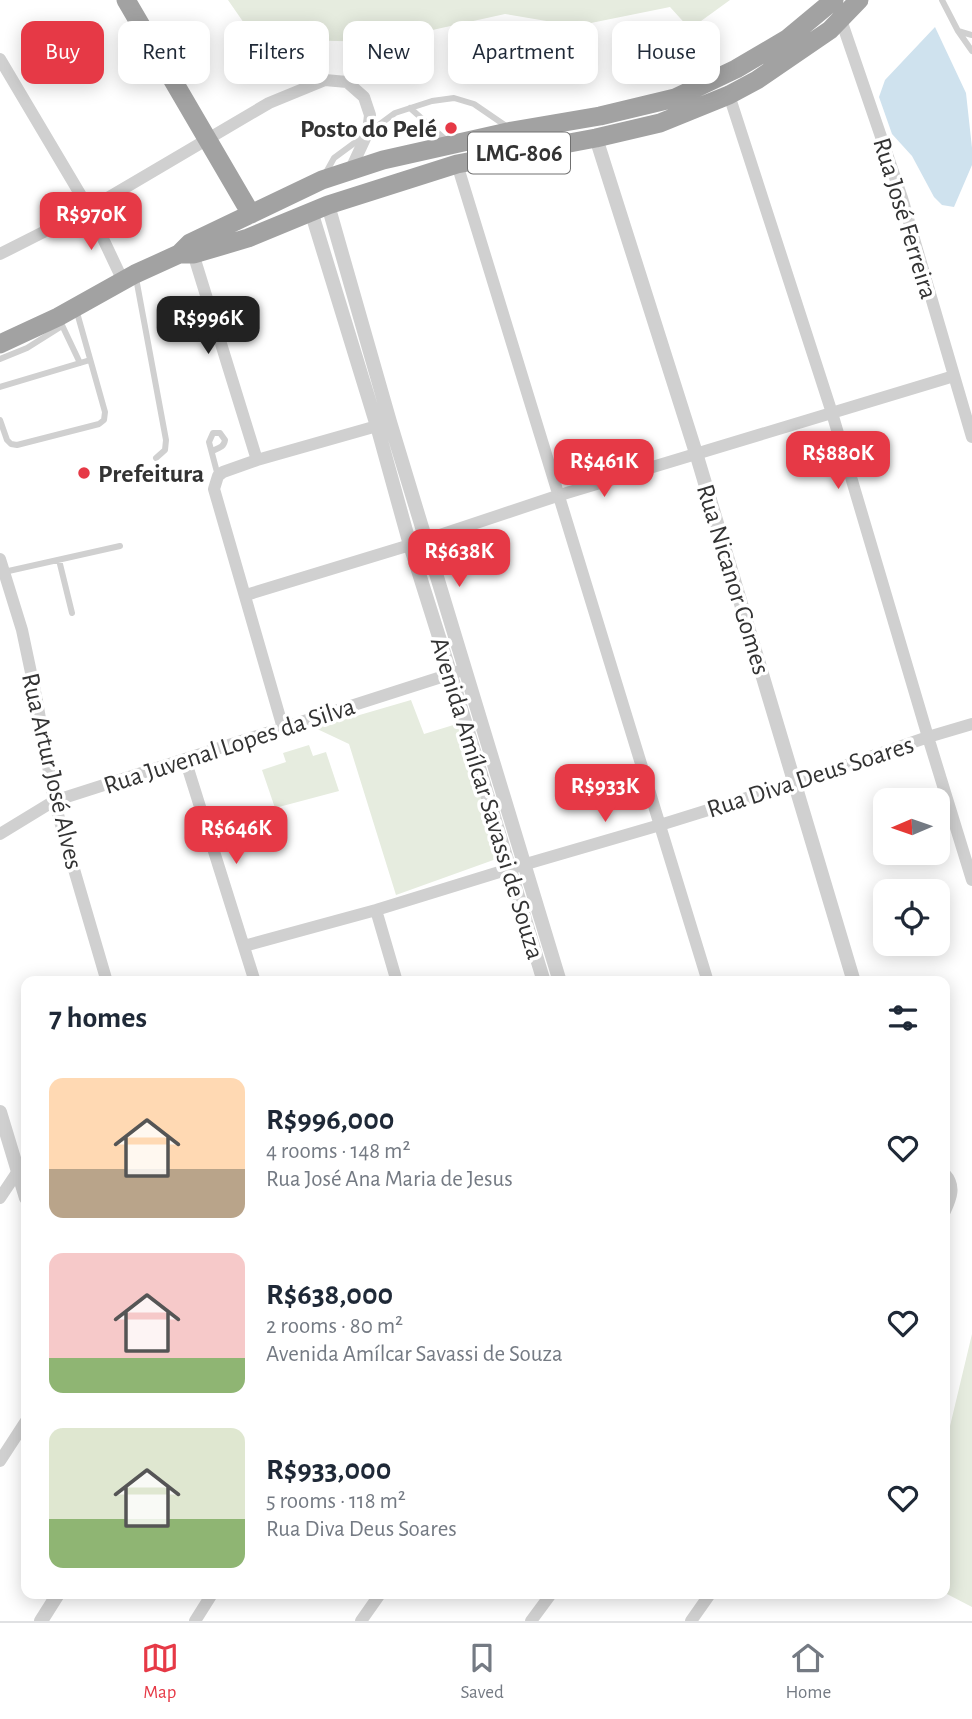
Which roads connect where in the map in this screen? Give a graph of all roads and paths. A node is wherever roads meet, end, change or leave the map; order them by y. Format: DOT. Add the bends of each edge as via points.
graph roads {
  1 [pos="126,0"];
  2 [pos="834,0"];
  3 [pos="859,0"];
  4 [pos="942,0"];
  5 [pos="842,19"];
  6 [pos="958,31"];
  7 [pos="972,35"];
  8 [pos="972,51"];
  9 [pos="0,59"];
  10 [pos="729,95"];
  11 [pos="410,108"];
  12 [pos="512,131"];
  13 [pos="368,132"];
  14 [pos="596,138"];
  15 [pos="208,139"];
  16 [pos="450,144"];
  17 [pos="457,164"];
  18 [pos="350,171"];
  19 [pos="322,180"];
  20 [pos="319,208"];
  21 [pos="89,209"];
  22 [pos="251,214"];
  23 [pos="188,250"];
  24 [pos="0,254"];
  25 [pos="129,278"];
  26 [pos="65,317"];
  27 [pos="0,344"];
  28 [pos="0,359"];
  29 [pos="90,360"];
  30 [pos="80,363"];
  31 [pos="954,376"];
  32 [pos="0,387"];
  33 [pos="832,413"];
  34 [pos="0,420"];
  35 [pos="383,424"];
  36 [pos="972,437"];
  37 [pos="212,451"];
  38 [pos="696,453"];
  39 [pos="156,458"];
  40 [pos="257,460"];
  41 [pos="218,476"];
  42 [pos="559,495"];
  43 [pos="426,539"];
  44 [pos="410,545"];
  45 [pos="120,546"];
  46 [pos="59,560"];
  47 [pos="2,566"];
  48 [pos="246,595"];
  49 [pos="72,613"];
  50 [pos="458,672"];
  51 [pos="972,724"];
  52 [pos="283,728"];
  53 [pos="928,737"];
  54 [pos="185,759"];
  55 [pos="795,783"];
  56 [pos="54,801"];
  57 [pos="660,825"];
  58 [pos="0,834"];
  59 [pos="524,865"];
  60 [pos="509,869"];
  61 [pos="972,880"];
  62 [pos="376,910"];
  63 [pos="244,946"];
  64 [pos="105,976"];
  65 [pos="253,976"];
  66 [pos="395,976"];
  67 [pos="542,976"];
  68 [pos="558,976"];
  69 [pos="706,976"];
  70 [pos="852,976"];
  71 [pos="0,1112"];
  72 [pos="21,1167"];
  73 [pos="21,1171"];
  74 [pos="950,1182"];
  75 [pos="0,1198"];
  76 [pos="950,1200"];
  77 [pos="21,1429"];
  78 [pos="0,1461"];
  79 [pos="55,1599"];
  80 [pos="209,1599"];
  81 [pos="376,1599"];
  82 [pos="547,1599"];
  83 [pos="706,1599"];
  84 [pos="41,1621"];
  85 [pos="195,1621"];
  86 [pos="361,1621"];
  87 [pos="530,1621"];
  88 [pos="691,1621"];
  1 -- 15 [label="highway"];
  2 -- 5 [label="street, Rua José Ferreira"];
  2 -- 12 [label="highway, LMG-806" via="787,38 675,98"];
  3 -- 5 [label="highway, LMG-806"];
  4 -- 6 [label="lane"];
  5 -- 10 [label="highway, LMG-806"];
  5 -- 31 [label="street, Rua José Ferreira" via="902,198"];
  6 -- 7 [label="lane"];
  6 -- 8 [label="lane"];
  9 -- 21 [label="street"];
  10 -- 14 [label="highway, LMG-806" via="660,123"];
  10 -- 33 [label="street"];
  11 -- 12 [label="lane" via="454,98 474,104"];
  11 -- 13 [label="lane"];
  11 -- 16 [label="lane"];
  12 -- 16 [label="highway, LMG-806"];
  13 -- 15 [label="street" via="370,115 364,97 347,82 325,80 269,103"];
  13 -- 18 [label="street"];
  13 -- 19 [label="lane" via="334,158"];
  14 -- 17 [label="highway, LMG-806"];
  14 -- 38 [label="street, Rua Nicanor Gomes"];
  15 -- 21 [label="street"];
  15 -- 22 [label="highway"];
  16 -- 18 [label="highway, LMG-806"];
  17 -- 20 [label="highway, LMG-806"];
  17 -- 42 [label="street"];
  18 -- 19 [label="highway, LMG-806"];
  19 -- 22 [label="highway, LMG-806"];
  20 -- 23 [label="highway, LMG-806" via="248,238"];
  20 -- 35 [label="street, Avenida Amílcar Savassi de Souza"];
  21 -- 24 [label="street"];
  21 -- 25 [label="street"];
  22 -- 23 [label="highway, LMG-806"];
  23 -- 25 [label="highway, LMG-806"];
  23 -- 40 [label="street"];
  25 -- 26 [label="highway, LMG-806"];
  25 -- 39 [label="lane" via="166,440 165,450"];
  26 -- 27 [label="highway, LMG-806"];
  26 -- 28 [label="lane" via="27,348"];
  26 -- 29 [label="lane"];
  26 -- 30 [label="lane"];
  29 -- 30 [label="lane"];
  29 -- 34 [label="lane" via="105,412 99,424 17,445 7,440"];
  30 -- 32 [label="lane"];
  31 -- 33 [label="street"];
  31 -- 36 [label="street, Rua José Ferreira"];
  33 -- 38 [label="street"];
  33 -- 53 [label="street"];
  35 -- 40 [label="street"];
  35 -- 43 [label="street, Avenida Amílcar Savassi de Souza"];
  35 -- 44 [label="street, Avenida Amílcar Savassi de Souza"];
  37 -- 41 [label="lane"];
  38 -- 42 [label="street"];
  38 -- 55 [label="street, Rua Nicanor Gomes"];
  40 -- 41 [label="street"];
  41 -- 48 [label="street" via="214,489"];
  42 -- 43 [label="street"];
  42 -- 57 [label="street"];
  43 -- 44 [label="street"];
  43 -- 50 [label="street, Avenida Amílcar Savassi de Souza"];
  44 -- 48 [label="street"];
  44 -- 50 [label="street, Avenida Amílcar Savassi de Souza"];
  45 -- 46 [label="lane"];
  46 -- 47 [label="lane"];
  46 -- 49 [label="lane"];
  47 -- 56 [label="street, Rua Artur José Alves" via="22,630"];
  48 -- 52 [label="street"];
  50 -- 52 [label="street, Rua Juvenal Lopes da Silva"];
  50 -- 59 [label="street, Avenida Amílcar Savassi de Souza"];
  50 -- 60 [label="street, Avenida Amílcar Savassi de Souza"];
  51 -- 53 [label="street, Rua Diva Deus Soares"];
  52 -- 54 [label="street, Rua Juvenal Lopes da Silva"];
  53 -- 55 [label="street, Rua Diva Deus Soares"];
  53 -- 61 [label="street"];
  54 -- 56 [label="street, Rua Juvenal Lopes da Silva"];
  54 -- 63 [label="street"];
  55 -- 57 [label="street, Rua Diva Deus Soares"];
  55 -- 70 [label="street, Rua Nicanor Gomes"];
  56 -- 58 [label="street, Rua Juvenal Lopes da Silva"];
  56 -- 64 [label="street, Rua Artur José Alves"];
  57 -- 59 [label="street, Rua Diva Deus Soares"];
  57 -- 69 [label="street"];
  59 -- 60 [label="street, Rua Diva Deus Soares"];
  59 -- 68 [label="street, Avenida Amílcar Savassi de Souza"];
  60 -- 62 [label="street, Rua Diva Deus Soares"];
  60 -- 67 [label="street, Avenida Amílcar Savassi de Souza"];
  62 -- 63 [label="street, Rua Diva Deus Soares"];
  62 -- 66 [label="street"];
  63 -- 65 [label="street"];
  71 -- 72 [label="street"];
  73 -- 75 [label="street"];
  74 -- 76 [label="street"];
  77 -- 78 [label="street"];
  79 -- 84 [label="street"];
  80 -- 85 [label="street"];
  81 -- 86 [label="street"];
  82 -- 87 [label="street"];
  83 -- 88 [label="street"];
}
